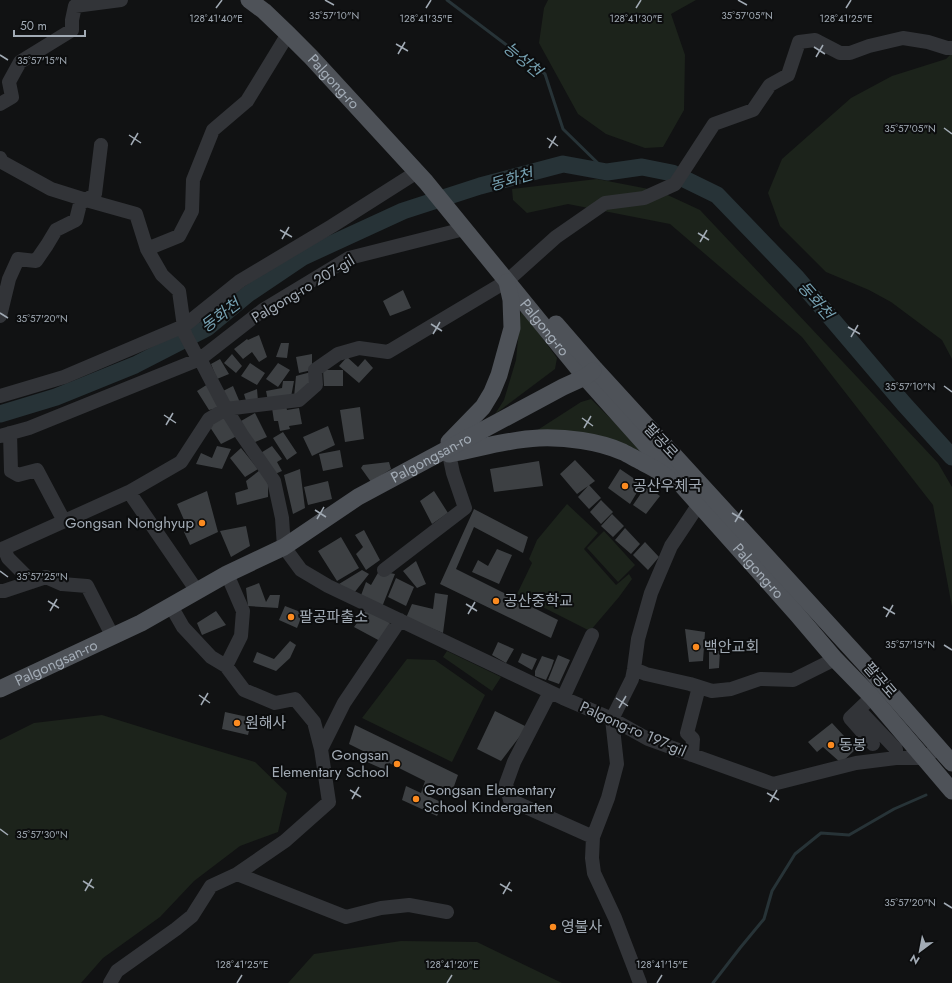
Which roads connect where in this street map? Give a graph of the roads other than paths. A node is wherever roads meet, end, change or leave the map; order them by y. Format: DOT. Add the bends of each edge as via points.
graph roads {
  1 [pos="121,0"];
  2 [pos="249,0"];
  3 [pos="75,3"];
  4 [pos="288,34"];
  5 [pos="952,48"];
  6 [pos="0,104"];
  7 [pos="102,145"];
  8 [pos="0,158"];
  9 [pos="421,177"];
  10 [pos="86,200"];
  11 [pos="464,229"];
  12 [pos="147,249"];
  13 [pos="510,278"];
  14 [pos="0,316"];
  15 [pos="184,330"];
  16 [pos="198,357"];
  17 [pos="590,373"];
  18 [pos="0,396"];
  19 [pos="226,409"];
  20 [pos="5,435"];
  21 [pos="442,455"];
  22 [pos="129,492"];
  23 [pos="700,504"];
  24 [pos="64,521"];
  25 [pos="284,547"];
  26 [pos="2,549"];
  27 [pos="384,570"];
  28 [pos="226,574"];
  29 [pos="32,582"];
  30 [pos="0,591"];
  31 [pos="197,591"];
  32 [pos="171,606"];
  33 [pos="400,620"];
  34 [pos="592,634"];
  35 [pos="113,636"];
  36 [pos="835,659"];
  37 [pos="226,666"];
  38 [pos="634,669"];
  39 [pos="699,687"];
  40 [pos="0,689"];
  41 [pos="550,692"];
  42 [pos="872,697"];
  43 [pos="563,698"];
  44 [pos="859,710"];
  45 [pos="612,719"];
  46 [pos="873,744"];
  47 [pos="938,747"];
  48 [pos="321,749"];
  49 [pos="692,755"];
  50 [pos="896,758"];
  51 [pos="924,758"];
  52 [pos="952,764"];
  53 [pos="952,791"];
  54 [pos="593,837"];
  55 [pos="238,874"];
  56 [pos="448,912"];
  57 [pos="110,983"];
  58 [pos="640,983"];
  1 -- 3 [label="street"];
  2 -- 4 [label="main road, Palgong-ro"];
  3 -- 6 [label="street" via="72,30 20,62 8,82 12,97"];
  4 -- 9 [label="main road, Palgong-ro"];
  4 -- 12 [label="street" via="246,101 213,130 193,180 192,211 179,236"];
  5 -- 13 [label="street" via="903,38 850,53 840,53 815,40 800,42 788,74 770,86 753,110 714,124 675,184 644,198 606,203 556,237"];
  7 -- 10 [label="street" via="95,194"];
  8 -- 10 [label="street" via="2,162 51,189"];
  9 -- 11 [label="main road, Palgong-ro"];
  9 -- 15 [label="street" via="240,281"];
  10 -- 12 [label="street" via="136,214"];
  10 -- 14 [label="street" via="80,204 76,220 56,230 36,261 18,259 9,279"];
  11 -- 13 [label="main road, Palgong-ro"];
  11 -- 16 [label="street, Palgong-ro 207-gil" via="349,258 263,310"];
  12 -- 15 [label="street" via="162,275 179,291"];
  13 -- 17 [label="main road, Palgong-ro"];
  13 -- 19 [label="street" via="388,352 359,348 338,354 315,370 316,386 299,400"];
  13 -- 21 [label="main road" via="512,328 497,380 483,407"];
  15 -- 16 [label="street"];
  15 -- 18 [label="street" via="64,377"];
  16 -- 19 [label="street"];
  16 -- 20 [label="street, Palgong-ro 207-gil" via="29,428"];
  17 -- 21 [label="main road, Palgongsan-ro"];
  17 -- 23 [label="main road, Palgong-ro"];
  17 -- 47 [label="main road, 팔공로" via="865,664"];
  19 -- 22 [label="street" via="209,419 181,462"];
  19 -- 25 [label="street" via="274,481 282,518"];
  20 -- 24 [label="street, Palgong-ro 207-gil" via="12,471 18,475 37,470"];
  21 -- 23 [label="main road" via="504,442 538,438 572,439 622,452 661,472"];
  21 -- 25 [label="main road, Palgongsan-ro" via="358,497"];
  21 -- 27 [label="street" via="453,473 465,508"];
  22 -- 24 [label="street"];
  22 -- 31 [label="street"];
  23 -- 36 [label="main road, Palgong-ro"];
  23 -- 38 [label="street" via="671,546 651,593 638,639"];
  24 -- 26 [label="street"];
  25 -- 28 [label="main road, Palgongsan-ro"];
  25 -- 33 [label="street, Palgong-ro 197-gil" via="301,570 328,586"];
  26 -- 29 [label="street"];
  28 -- 31 [label="main road, Palgongsan-ro"];
  28 -- 37 [label="street" via="243,611 241,636"];
  29 -- 30 [label="street, Palgongsan-ro"];
  29 -- 35 [label="street, Palgongsan-ro" via="46,577 62,584 86,586"];
  31 -- 32 [label="main road, Palgongsan-ro"];
  32 -- 35 [label="main road, Palgongsan-ro"];
  32 -- 37 [label="street" via="183,627 211,657"];
  33 -- 41 [label="street, Palgong-ro 197-gil"];
  33 -- 48 [label="street" via="344,704"];
  34 -- 43 [label="street"];
  35 -- 40 [label="main road, Palgongsan-ro"];
  36 -- 39 [label="street" via="793,680 760,679 712,691"];
  36 -- 42 [label="main road, Palgong-ro"];
  37 -- 48 [label="street" via="244,690 275,703 295,699 314,722"];
  38 -- 39 [label="street"];
  38 -- 45 [label="street" via="632,679"];
  39 -- 49 [label="street" via="687,733 693,739"];
  41 -- 43 [label="street, Palgong-ro 197-gil"];
  41 -- 54 [label="street" via="514,762 506,784 510,800"];
  42 -- 44 [label="street"];
  42 -- 51 [label="main road, Palgong-ro"];
  43 -- 45 [label="street, Palgong-ro 197-gil"];
  44 -- 46 [label="street" via="850,718"];
  44 -- 50 [label="street" via="896,749"];
  45 -- 49 [label="street, Palgong-ro 197-gil" via="648,739"];
  45 -- 54 [label="street" via="617,764 608,798"];
  47 -- 51 [label="street"];
  47 -- 52 [label="main road, 팔공로"];
  48 -- 55 [label="street" via="329,802 285,841"];
  49 -- 50 [label="street, Palgong-ro 197-gil" via="773,784 856,763"];
  50 -- 51 [label="street, Palgong-ro 197-gil"];
  51 -- 53 [label="main road, Palgong-ro"];
  54 -- 58 [label="street" via="594,873 615,918"];
  55 -- 56 [label="street" via="346,917 381,908 409,905"];
  55 -- 57 [label="street" via="211,886 192,916 118,972"];
}
